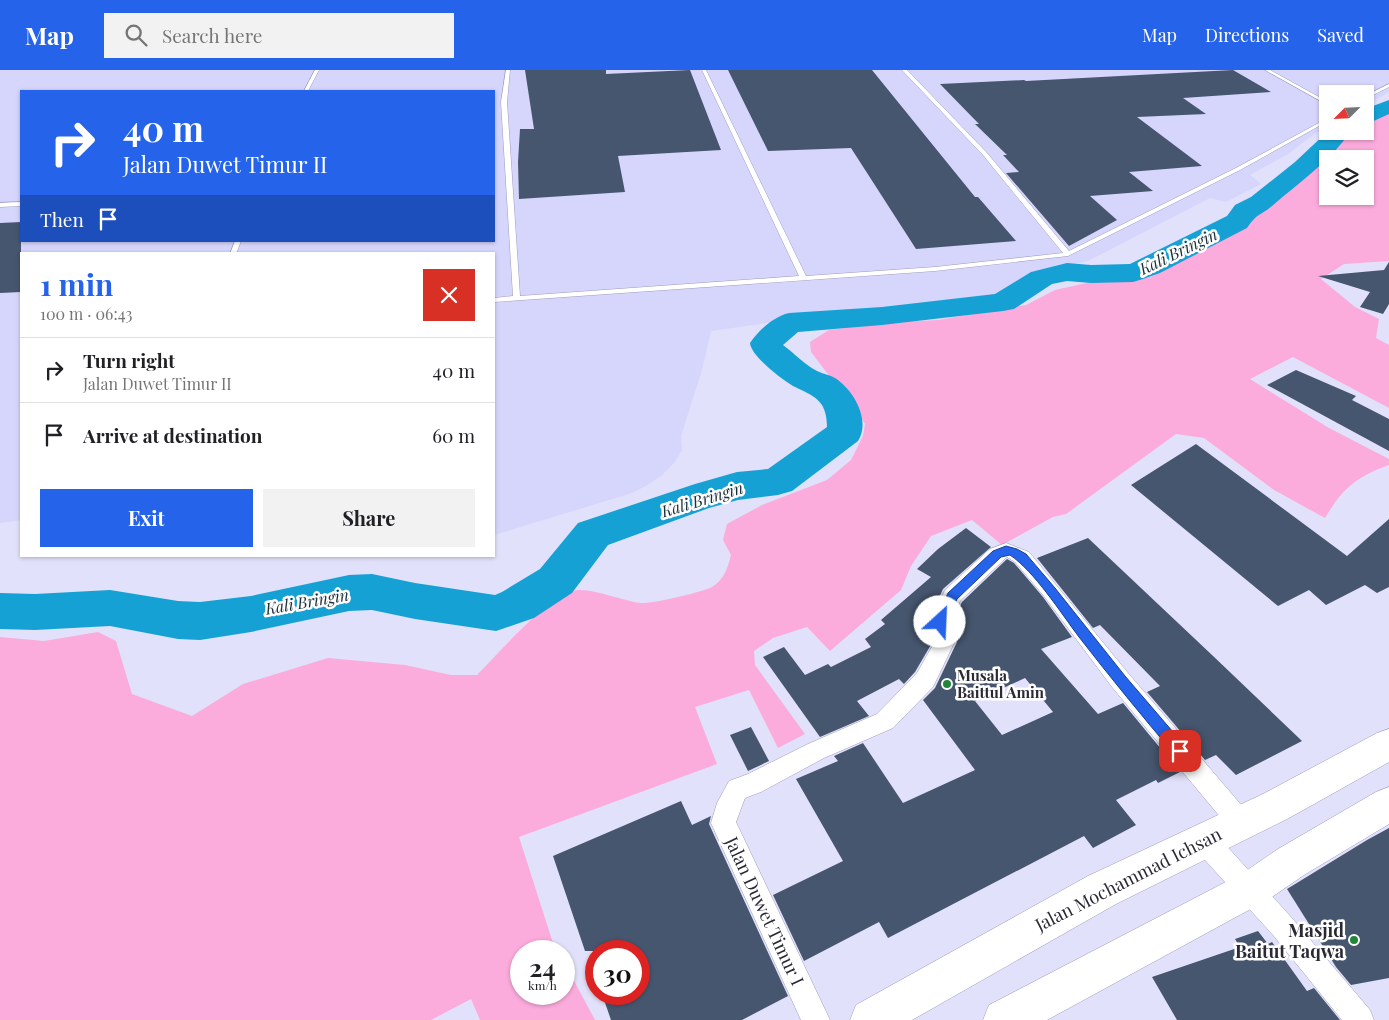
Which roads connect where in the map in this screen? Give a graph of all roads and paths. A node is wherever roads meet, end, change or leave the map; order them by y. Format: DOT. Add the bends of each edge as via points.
graph roads {
  1 [pos="317,70"];
  2 [pos="508,70"];
  3 [pos="704,70"];
  4 [pos="904,70"];
  5 [pos="1267,70"];
  6 [pos="1389,85"];
  7 [pos="307,90"];
  8 [pos="1374,93"];
  9 [pos="1319,99"];
  10 [pos="1319,124"];
  11 [pos="20,204"];
  12 [pos="0,206"];
  13 [pos="1068,254"];
  14 [pos="803,277"];
  15 [pos="517,298"];
  16 [pos="495,300"];
  17 [pos="1389,744"];
  18 [pos="1389,804"];
  19 [pos="1240,822"];
  20 [pos="1204,840"];
  21 [pos="1249,889"];
  22 [pos="816,1020"];
  23 [pos="871,1020"];
  24 [pos="1004,1020"];
  25 [pos="1360,1020"];
  1 -- 7 [label="lane"];
  2 -- 15 [label="lane" via="504,102"];
  3 -- 14 [label="lane"];
  4 -- 13 [label="lane" via="985,154"];
  5 -- 9 [label="lane"];
  6 -- 8 [label="lane"];
  10 -- 13 [label="lane" via="1238,169"];
  11 -- 12 [label="lane"];
  13 -- 14 [label="lane" via="935,269"];
  14 -- 15 [label="lane"];
  15 -- 16 [label="lane"];
  17 -- 19 [label="main road, Jalan Mochammad Ichsan" via="1276,806"];
  18 -- 21 [label="main road"];
  19 -- 20 [label="main road, Jalan Mochammad Ichsan"];
  19 -- 22 [label="street, Jalan Duwet Timur I" via="1022,557 1006,550 997,554 952,596 936,631 945,641 925,680 885,721 737,789 729,803 723,823"];
  20 -- 21 [label="street"];
  20 -- 23 [label="main road, Jalan Mochammad Ichsan" via="1102,890"];
  21 -- 24 [label="main road"];
  21 -- 25 [label="street"];
}
